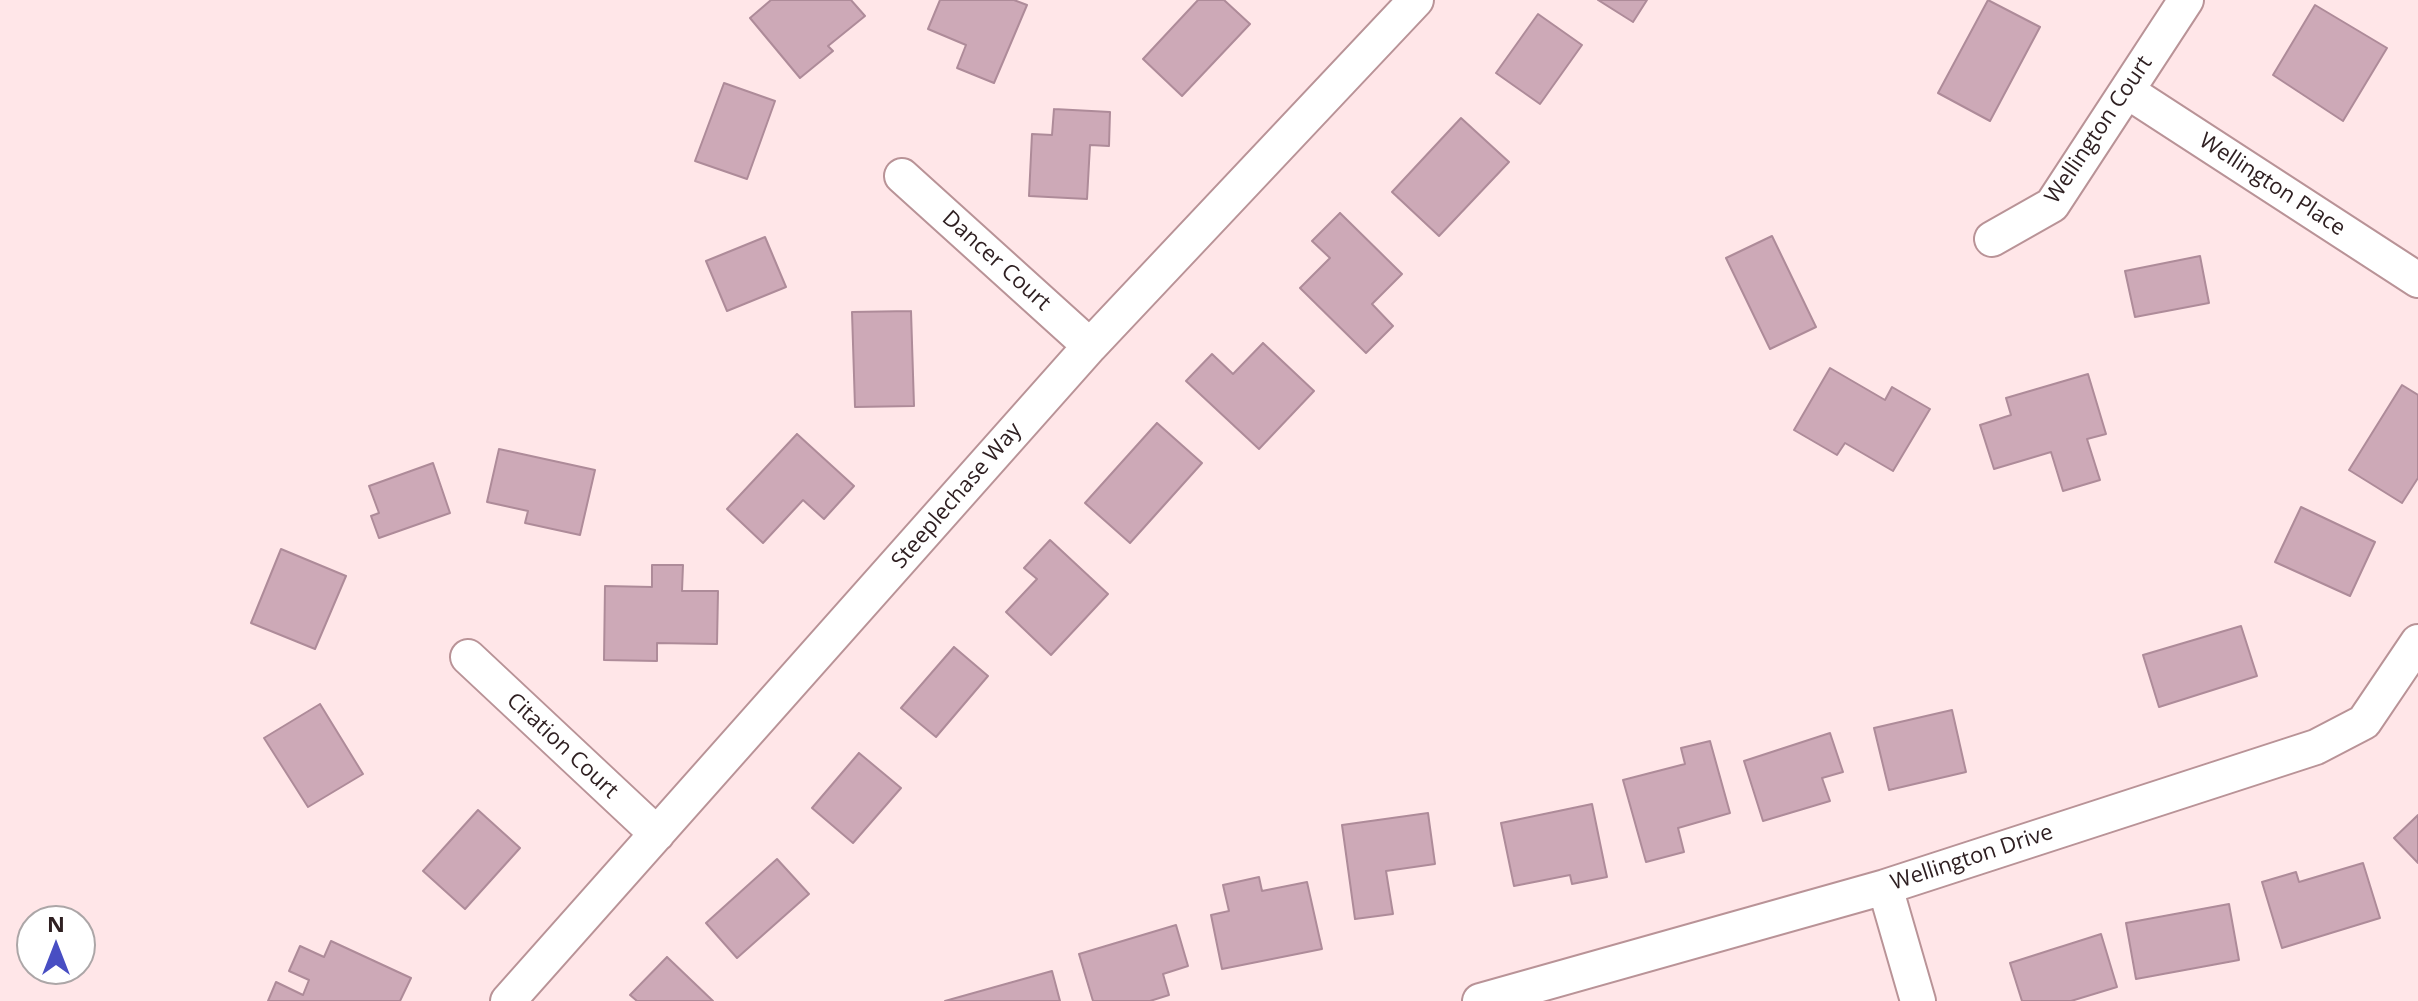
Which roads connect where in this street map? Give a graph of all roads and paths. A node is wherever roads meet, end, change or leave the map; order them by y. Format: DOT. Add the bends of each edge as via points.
graph roads {
  1 [pos="1416,0"];
  2 [pos="2186,0"];
  3 [pos="2127,91"];
  4 [pos="902,176"];
  5 [pos="1992,239"];
  6 [pos="2418,280"];
  7 [pos="1090,346"];
  8 [pos="2418,642"];
  9 [pos="468,657"];
  10 [pos="657,834"];
  11 [pos="1885,887"];
  12 [pos="508,1001"];
  13 [pos="1480,1001"];
  14 [pos="1918,1001"];
  1 -- 7 [label="street, Steeplechase Way"];
  2 -- 3 [label="street, Wellington Court"];
  3 -- 5 [label="street, Wellington Court" via="2052,205"];
  3 -- 6 [label="street, Wellington Place"];
  4 -- 7 [label="street, Dancer Court"];
  7 -- 10 [label="street, Steeplechase Way"];
  8 -- 11 [label="street, Wellington Drive" via="2364,722 2316,747"];
  9 -- 10 [label="street, Citation Court"];
  10 -- 12 [label="street, Steeplechase Way"];
  11 -- 13 [label="street, Wellington Drive"];
  11 -- 14 [label="street"];
}
